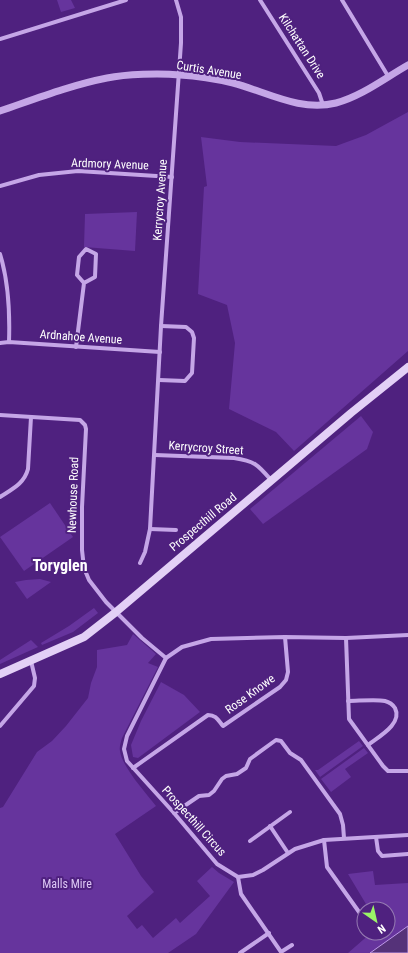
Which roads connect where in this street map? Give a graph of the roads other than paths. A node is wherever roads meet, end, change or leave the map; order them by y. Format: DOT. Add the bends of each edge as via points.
graph roads {
  1 [pos="126,0"];
  2 [pos="176,0"];
  3 [pos="260,0"];
  4 [pos="342,0"];
  5 [pos="0,39"];
  6 [pos="408,65"];
  7 [pos="179,75"];
  8 [pos="388,76"];
  9 [pos="323,105"];
  10 [pos="0,111"];
  11 [pos="172,177"];
  12 [pos="0,186"];
  13 [pos="0,256"];
  14 [pos="84,283"];
  15 [pos="161,326"];
  16 [pos="9,342"];
  17 [pos="0,343"];
  18 [pos="76,347"];
  19 [pos="160,352"];
  20 [pos="408,367"];
  21 [pos="159,380"];
  22 [pos="0,415"];
  23 [pos="31,417"];
  24 [pos="155,455"];
  25 [pos="272,480"];
  26 [pos="0,497"];
  27 [pos="150,529"];
  28 [pos="176,530"];
  29 [pos="140,563"];
  30 [pos="116,612"];
  31 [pos="408,635"];
  32 [pos="285,637"];
  33 [pos="346,638"];
  34 [pos="166,658"];
  35 [pos="31,661"];
  36 [pos="0,674"];
  37 [pos="348,701"];
  38 [pos="0,726"];
  39 [pos="368,745"];
  40 [pos="133,768"];
  41 [pos="408,771"];
  42 [pos="290,812"];
  43 [pos="174,813"];
  44 [pos="270,826"];
  45 [pos="408,835"];
  46 [pos="376,837"];
  47 [pos="344,838"];
  48 [pos="324,840"];
  49 [pos="250,841"];
  50 [pos="288,853"];
  51 [pos="408,854"];
  52 [pos="238,877"];
  53 [pos="356,907"];
  54 [pos="269,933"];
  55 [pos="292,945"];
  56 [pos="240,953"];
  1 -- 5 [label="street"];
  2 -- 7 [label="street, Kerrycroy Avenue" via="181,17"];
  3 -- 9 [label="street, Kilchattan Drive" via="319,93"];
  4 -- 8 [label="street"];
  6 -- 8 [label="street, Curtis Avenue"];
  7 -- 9 [label="street, Curtis Avenue" via="234,83 296,103"];
  7 -- 10 [label="street, Curtis Avenue" via="108,77"];
  7 -- 11 [label="street, Kerrycroy Avenue"];
  8 -- 9 [label="street, Curtis Avenue" via="351,98"];
  11 -- 12 [label="street, Ardmory Avenue" via="78,171 39,175"];
  11 -- 15 [label="street, Kerrycroy Avenue"];
  13 -- 16 [label="street" via="9,300"];
  14 -- 14 [label="street" via="77,275 78,257 86,250 96,254 95,277"];
  14 -- 18 [label="street"];
  15 -- 19 [label="street, Kerrycroy Avenue"];
  15 -- 21 [label="street" via="186,327 194,338 190,376 185,381"];
  16 -- 17 [label="street, Ardnahoe Avenue"];
  16 -- 18 [label="street, Ardnahoe Avenue"];
  18 -- 19 [label="street, Ardnahoe Avenue"];
  19 -- 21 [label="street, Kerrycroy Avenue"];
  20 -- 25 [label="main road, Prospecthill Road"];
  21 -- 24 [label="street, Kerrycroy Avenue"];
  22 -- 23 [label="street, Newhouse Road"];
  23 -- 26 [label="street" via="26,477"];
  23 -- 30 [label="street, Newhouse Road" via="80,420 85,425 82,558 89,580"];
  24 -- 25 [label="street, Kerrycroy Street" via="246,460 254,463"];
  24 -- 27 [label="street, Kerrycroy Avenue"];
  25 -- 30 [label="main road, Prospecthill Road"];
  27 -- 28 [label="street"];
  27 -- 29 [label="street, Kerrycroy Avenue"];
  30 -- 34 [label="street"];
  30 -- 35 [label="main road, Prospecthill Road" via="84,637"];
  31 -- 33 [label="street, Prospecthill Circus"];
  32 -- 33 [label="street, Prospecthill Circus"];
  32 -- 34 [label="street, Prospecthill Circus" via="211,639 182,647"];
  32 -- 40 [label="street, Rose Knowe" via="288,672 280,687 222,726 216,717 208,715"];
  33 -- 37 [label="street"];
  34 -- 40 [label="street, Prospecthill Circus" via="127,736 125,755"];
  35 -- 36 [label="main road, Prospecthill Road"];
  35 -- 38 [label="street" via="34,686"];
  37 -- 39 [label="street" via="349,718"];
  37 -- 39 [label="street" via="386,701 396,710 394,723"];
  39 -- 41 [label="street" via="388,771"];
  40 -- 43 [label="street, Prospecthill Circus"];
  42 -- 44 [label="street"];
  43 -- 47 [label="street" via="199,796 209,795 222,779 246,768 250,760 276,740 281,741 290,753 301,760 340,814"];
  43 -- 52 [label="street, Prospecthill Circus" via="217,864"];
  44 -- 49 [label="street"];
  44 -- 50 [label="street"];
  45 -- 46 [label="street"];
  46 -- 47 [label="street"];
  46 -- 51 [label="street" via="378,851 382,856"];
  47 -- 48 [label="street"];
  48 -- 50 [label="street"];
  48 -- 53 [label="street" via="328,867"];
  50 -- 52 [label="street" via="253,875"];
  52 -- 54 [label="street" via="241,894"];
  54 -- 55 [label="street" via="281,952"];
  54 -- 56 [label="street"];
}
